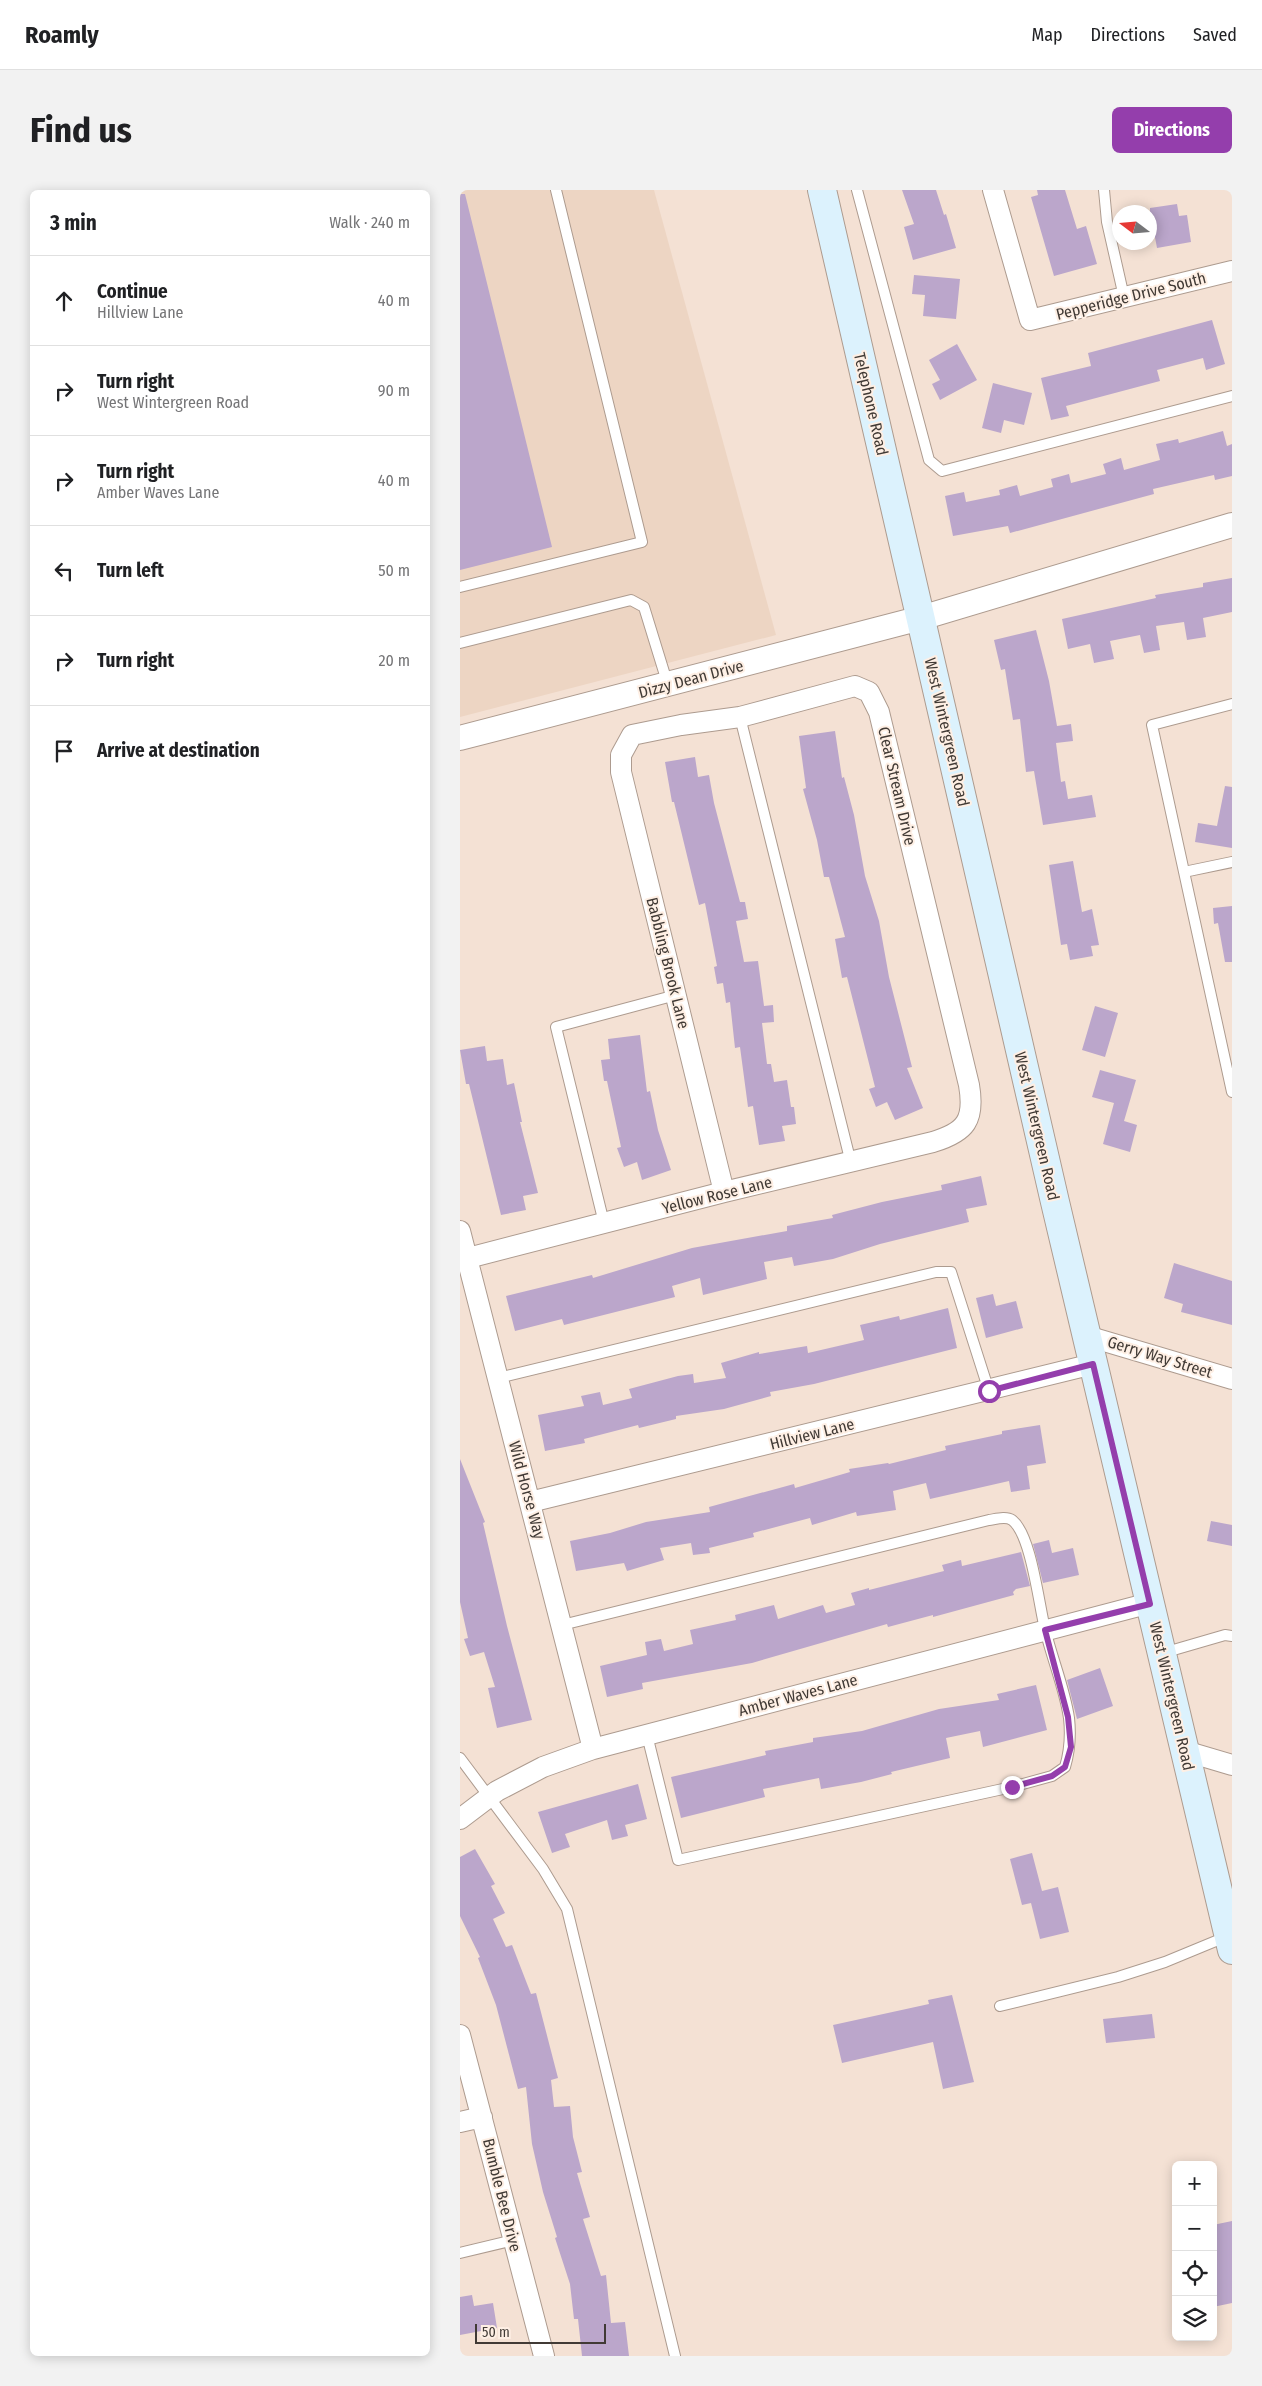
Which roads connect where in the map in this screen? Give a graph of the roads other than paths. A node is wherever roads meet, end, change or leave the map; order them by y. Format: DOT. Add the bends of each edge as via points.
graph roads {
  1 [pos="556,190"];
  2 [pos="822,190"];
  3 [pos="857,190"];
  4 [pos="993,190"];
  5 [pos="1104,190"];
  6 [pos="1232,271"];
  7 [pos="1124,297"];
  8 [pos="1232,396"];
  9 [pos="1232,526"];
  10 [pos="460,587"];
  11 [pos="920,618"];
  12 [pos="460,643"];
  13 [pos="668,684"];
  14 [pos="1232,704"];
  15 [pos="740,716"];
  16 [pos="632,735"];
  17 [pos="460,738"];
  18 [pos="1232,862"];
  19 [pos="1184,872"];
  20 [pos="676,995"];
  21 [pos="1232,1092"];
  22 [pos="968,1120"];
  23 [pos="851,1163"];
  24 [pos="724,1192"];
  25 [pos="604,1223"];
  26 [pos="460,1231"];
  27 [pos="463,1259"];
  28 [pos="1088,1336"];
  29 [pos="1093,1364"];
  30 [pos="498,1378"];
  31 [pos="1232,1379"];
  32 [pos="989,1391"];
  33 [pos="530,1502"];
  34 [pos="1150,1604"];
  35 [pos="562,1625"];
  36 [pos="1045,1630"];
  37 [pos="1232,1636"];
  38 [pos="1162,1654"];
  39 [pos="647,1735"];
  40 [pos="593,1749"];
  41 [pos="1185,1751"];
  42 [pos="460,1758"];
  43 [pos="1232,1765"];
  44 [pos="489,1798"];
  45 [pos="460,1819"];
  46 [pos="1230,1943"];
  47 [pos="1000,2006"];
  48 [pos="460,2035"];
  49 [pos="482,2117"];
  50 [pos="460,2122"];
  51 [pos="514,2240"];
  52 [pos="460,2253"];
  53 [pos="544,2356"];
  54 [pos="675,2356"];
  1 -- 10 [label="lane" via="642,542"];
  2 -- 11 [label="main road, Telephone Road"];
  3 -- 8 [label="lane" via="929,460 942,470"];
  4 -- 7 [label="street, Pepperidge Drive South" via="1030,320"];
  5 -- 7 [label="lane" via="1107,222"];
  6 -- 7 [label="street, Pepperidge Drive South"];
  9 -- 11 [label="street"];
  11 -- 13 [label="street, Dizzy Dean Drive"];
  11 -- 28 [label="main road, West Wintergreen Road"];
  12 -- 13 [label="lane" via="631,600 644,607"];
  13 -- 17 [label="street, Dizzy Dean Drive"];
  14 -- 19 [label="lane" via="1152,725"];
  15 -- 16 [label="street, Clear Stream Drive"];
  15 -- 22 [label="street, Clear Stream Drive" via="855,686 868,692 879,712 969,1085 972,1101"];
  15 -- 23 [label="lane"];
  16 -- 20 [label="street, Babbling Brook Lane" via="621,756 621,772"];
  18 -- 19 [label="lane"];
  19 -- 21 [label="lane"];
  20 -- 24 [label="street, Babbling Brook Lane"];
  20 -- 25 [label="lane" via="556,1026"];
  22 -- 23 [label="street, Yellow Rose Lane" via="953,1136"];
  23 -- 24 [label="street, Yellow Rose Lane"];
  24 -- 25 [label="street, Yellow Rose Lane"];
  25 -- 27 [label="street, Yellow Rose Lane"];
  26 -- 27 [label="street, Wild Horse Way"];
  27 -- 30 [label="street, Wild Horse Way"];
  28 -- 29 [label="main road, West Wintergreen Road"];
  28 -- 31 [label="street, Gerry Way Street"];
  29 -- 32 [label="street, Hillview Lane"];
  29 -- 34 [label="main road, West Wintergreen Road"];
  30 -- 32 [label="lane" via="936,1272 951,1272"];
  30 -- 33 [label="street, Wild Horse Way"];
  32 -- 33 [label="street, Hillview Lane"];
  33 -- 35 [label="street, Wild Horse Way"];
  34 -- 36 [label="street, Amber Waves Lane"];
  34 -- 38 [label="main road, West Wintergreen Road"];
  35 -- 36 [label="lane" via="1003,1518 1012,1520 1022,1533"];
  35 -- 40 [label="street, Wild Horse Way"];
  36 -- 39 [label="street, Amber Waves Lane"];
  36 -- 39 [label="lane" via="1068,1717 1071,1747 1065,1767 1052,1776 1012,1787 678,1860"];
  37 -- 38 [label="lane" via="1225,1635"];
  38 -- 41 [label="main road, West Wintergreen Road"];
  39 -- 40 [label="street, Amber Waves Lane"];
  40 -- 44 [label="street, Amber Waves Lane" via="543,1767"];
  41 -- 43 [label="street"];
  41 -- 46 [label="main road, West Wintergreen Road"];
  42 -- 44 [label="lane"];
  44 -- 45 [label="street, Amber Waves Lane"];
  44 -- 54 [label="lane" via="543,1870 567,1909"];
  46 -- 47 [label="lane" via="1128,1974"];
  48 -- 49 [label="street, Bumble Bee Drive"];
  49 -- 50 [label="street"];
  49 -- 51 [label="street, Bumble Bee Drive"];
  51 -- 52 [label="lane"];
  51 -- 53 [label="street, Bumble Bee Drive"];
}
